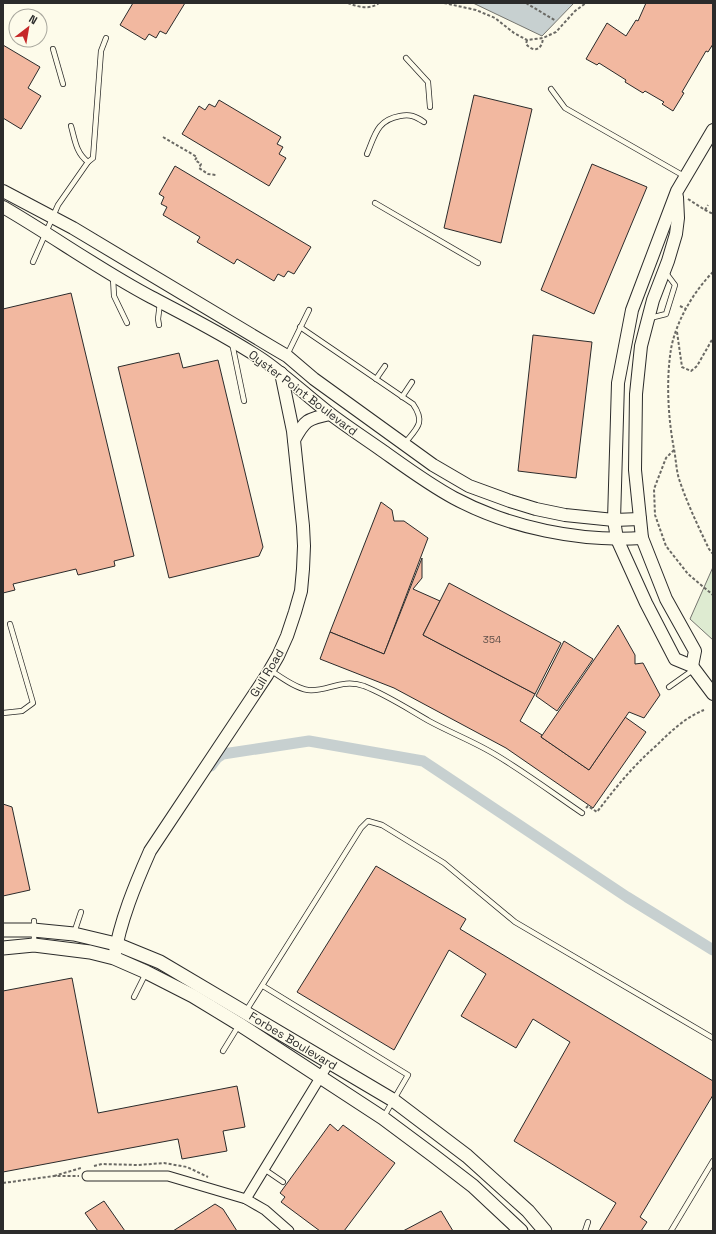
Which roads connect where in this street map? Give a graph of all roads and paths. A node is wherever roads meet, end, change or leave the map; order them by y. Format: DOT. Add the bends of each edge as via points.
graph roads {
  1 [pos="348,3"];
  2 [pos="379,3"];
  3 [pos="444,3"];
  4 [pos="526,3"];
  5 [pos="586,3"];
  6 [pos="556,21"];
  7 [pos="106,38"];
  8 [pos="543,38"];
  9 [pos="526,40"];
  10 [pos="53,49"];
  11 [pos="406,58"];
  12 [pos="63,84"];
  13 [pos="551,89"];
  14 [pos="430,107"];
  15 [pos="424,122"];
  16 [pos="71,126"];
  17 [pos="713,130"];
  18 [pos="163,137"];
  19 [pos="367,154"];
  20 [pos="88,162"];
  21 [pos="216,175"];
  22 [pos="686,177"];
  23 [pos="3,191"];
  24 [pos="677,191"];
  25 [pos="375,203"];
  26 [pos="708,205"];
  27 [pos="3,207"];
  28 [pos="705,210"];
  29 [pos="713,214"];
  30 [pos="52,218"];
  31 [pos="46,234"];
  32 [pos="33,262"];
  33 [pos="478,262"];
  34 [pos="664,271"];
  35 [pos="713,272"];
  36 [pos="113,274"];
  37 [pos="161,301"];
  38 [pos="680,306"];
  39 [pos="686,309"];
  40 [pos="309,310"];
  41 [pos="648,318"];
  42 [pos="127,323"];
  43 [pos="159,325"];
  44 [pos="300,327"];
  45 [pos="677,331"];
  46 [pos="627,336"];
  47 [pos="713,338"];
  48 [pos="643,340"];
  49 [pos="232,341"];
  50 [pos="287,356"];
  51 [pos="385,366"];
  52 [pos="281,374"];
  53 [pos="376,379"];
  54 [pos="412,382"];
  55 [pos="402,397"];
  56 [pos="244,401"];
  57 [pos="330,414"];
  58 [pos="294,440"];
  59 [pos="404,444"];
  60 [pos="674,450"];
  61 [pos="640,519"];
  62 [pos="614,520"];
  63 [pos="642,538"];
  64 [pos="617,539"];
  65 [pos="713,554"];
  66 [pos="713,595"];
  67 [pos="10,624"];
  68 [pos="693,668"];
  69 [pos="270,670"];
  70 [pos="669,687"];
  71 [pos="713,694"];
  72 [pos="704,710"];
  73 [pos="3,713"];
  74 [pos="582,813"];
  75 [pos="81,912"];
  76 [pos="33,925"];
  77 [pos="3,930"];
  78 [pos="74,934"];
  79 [pos="116,944"];
  80 [pos="34,945"];
  81 [pos="3,948"];
  82 [pos="114,958"];
  83 [pos="146,972"];
  84 [pos="262,986"];
  85 [pos="197,991"];
  86 [pos="134,997"];
  87 [pos="246,1012"];
  88 [pos="239,1024"];
  89 [pos="713,1038"];
  90 [pos="223,1051"];
  91 [pos="329,1063"];
  92 [pos="320,1076"];
  93 [pos="393,1100"];
  94 [pos="383,1118"];
  95 [pos="713,1161"];
  96 [pos="264,1169"];
  97 [pos="87,1176"];
  98 [pos="283,1182"];
  99 [pos="3,1183"];
  100 [pos="246,1199"];
  101 [pos="588,1222"];
  102 [pos="289,1231"];
  103 [pos="521,1231"];
  104 [pos="545,1231"];
  105 [pos="584,1231"];
  106 [pos="671,1231"];
  1 -- 2 [label="path" via="360,8 376,6"];
  3 -- 9 [label="path" via="476,10 495,18"];
  4 -- 6 [label="path"];
  5 -- 8 [label="path" via="556,32"];
  7 -- 20 [label="lane" via="101,51 93,158"];
  8 -- 9 [label="path"];
  8 -- 9 [label="path" via="541,46 535,50 526,44"];
  10 -- 12 [label="lane"];
  11 -- 14 [label="lane" via="428,82"];
  13 -- 22 [label="lane" via="565,108"];
  15 -- 19 [label="lane" via="414,115 391,118 381,124 376,131"];
  16 -- 20 [label="lane" via="81,157"];
  17 -- 22 [label="street"];
  18 -- 21 [label="path" via="197,157 195,160 201,164 199,168 208,174"];
  20 -- 30 [label="lane"];
  22 -- 24 [label="street"];
  23 -- 30 [label="street, Oyster Point Boulevard"];
  24 -- 28 [label="path"];
  24 -- 34 [label="street" via="676,234"];
  24 -- 46 [label="street" via="632,310"];
  25 -- 33 [label="lane"];
  26 -- 28 [label="path"];
  27 -- 31 [label="street, Oyster Point Boulevard"];
  28 -- 29 [label="path"];
  30 -- 31 [label="lane"];
  30 -- 50 [label="street, Oyster Point Boulevard"];
  31 -- 32 [label="lane"];
  31 -- 36 [label="street, Oyster Point Boulevard"];
  34 -- 41 [label="street"];
  34 -- 41 [label="lane" via="675,285 666,314"];
  35 -- 39 [label="path" via="703,282"];
  36 -- 37 [label="street, Oyster Point Boulevard"];
  36 -- 42 [label="lane" via="114,296"];
  37 -- 43 [label="lane"];
  37 -- 49 [label="street, Oyster Point Boulevard"];
  38 -- 39 [label="path"];
  39 -- 45 [label="path"];
  40 -- 44 [label="lane"];
  41 -- 48 [label="street"];
  44 -- 50 [label="lane"];
  44 -- 53 [label="lane"];
  45 -- 47 [label="path" via="682,367 691,371 697,366"];
  45 -- 60 [label="path" via="672,348 668,394"];
  46 -- 48 [label="street"];
  46 -- 62 [label="street" via="618,383"];
  48 -- 61 [label="street" via="636,394 635,470"];
  49 -- 52 [label="street, Oyster Point Boulevard" via="264,360"];
  49 -- 56 [label="lane"];
  50 -- 52 [label="street"];
  50 -- 59 [label="street, Oyster Point Boulevard" via="314,379"];
  51 -- 53 [label="lane"];
  52 -- 57 [label="street, Oyster Point Boulevard"];
  52 -- 58 [label="street, Gull Road"];
  53 -- 55 [label="lane"];
  54 -- 55 [label="lane"];
  55 -- 59 [label="lane" via="413,404 420,422"];
  57 -- 58 [label="street" via="308,420"];
  57 -- 64 [label="street, Oyster Point Boulevard" via="438,488 488,513 555,533"];
  58 -- 69 [label="street, Gull Road" via="303,526 303,568 300,591 288,636"];
  59 -- 62 [label="street, Oyster Point Boulevard" via="469,486 510,501 564,515"];
  60 -- 65 [label="path" via="679,477 690,508"];
  60 -- 66 [label="path" via="666,458 654,489 656,515 666,546 688,574"];
  61 -- 62 [label="street, Oyster Point Boulevard"];
  61 -- 63 [label="street"];
  62 -- 64 [label="street"];
  63 -- 64 [label="street, Oyster Point Boulevard"];
  63 -- 68 [label="street" via="666,600 695,651"];
  64 -- 68 [label="street" via="675,659"];
  67 -- 73 [label="lane" via="33,703 22,711"];
  68 -- 70 [label="lane"];
  68 -- 71 [label="street"];
  69 -- 74 [label="lane" via="307,690 352,683 364,686 496,755"];
  69 -- 79 [label="street, Gull Road" via="150,851 137,880"];
  72 -- 74 [label="path" via="666,735 634,766 597,812 588,806"];
  75 -- 78 [label="lane"];
  76 -- 77 [label="main road, Forbes Boulevard"];
  76 -- 78 [label="main road, Forbes Boulevard"];
  76 -- 80 [label="lane"];
  78 -- 79 [label="main road, Forbes Boulevard"];
  79 -- 82 [label="street, Gull Road"];
  79 -- 85 [label="main road, Forbes Boulevard" via="160,962"];
  80 -- 81 [label="main road, Forbes Boulevard"];
  80 -- 82 [label="main road, Forbes Boulevard" via="90,952"];
  82 -- 83 [label="main road, Forbes Boulevard"];
  83 -- 85 [label="main road, Forbes Boulevard"];
  83 -- 86 [label="lane"];
  84 -- 87 [label="lane"];
  84 -- 89 [label="lane" via="360,828 368,821 382,825 444,863 515,922"];
  84 -- 93 [label="lane" via="408,1075"];
  85 -- 87 [label="main road, Forbes Boulevard"];
  85 -- 88 [label="main road, Forbes Boulevard"];
  87 -- 88 [label="lane"];
  87 -- 91 [label="main road, Forbes Boulevard"];
  88 -- 90 [label="lane"];
  88 -- 92 [label="main road, Forbes Boulevard"];
  91 -- 92 [label="street"];
  91 -- 93 [label="main road, Forbes Boulevard"];
  92 -- 94 [label="main road, Forbes Boulevard"];
  92 -- 96 [label="street"];
  93 -- 94 [label="lane"];
  93 -- 104 [label="main road, Forbes Boulevard" via="467,1156 528,1211"];
  94 -- 103 [label="main road, Forbes Boulevard" via="473,1186"];
  95 -- 106 [label="lane"];
  96 -- 98 [label="lane"];
  96 -- 100 [label="street"];
  97 -- 99 [label="path" via="54,1176"];
  97 -- 100 [label="street" via="168,1176"];
  100 -- 102 [label="street" via="265,1210"];
  101 -- 105 [label="lane"];
}
